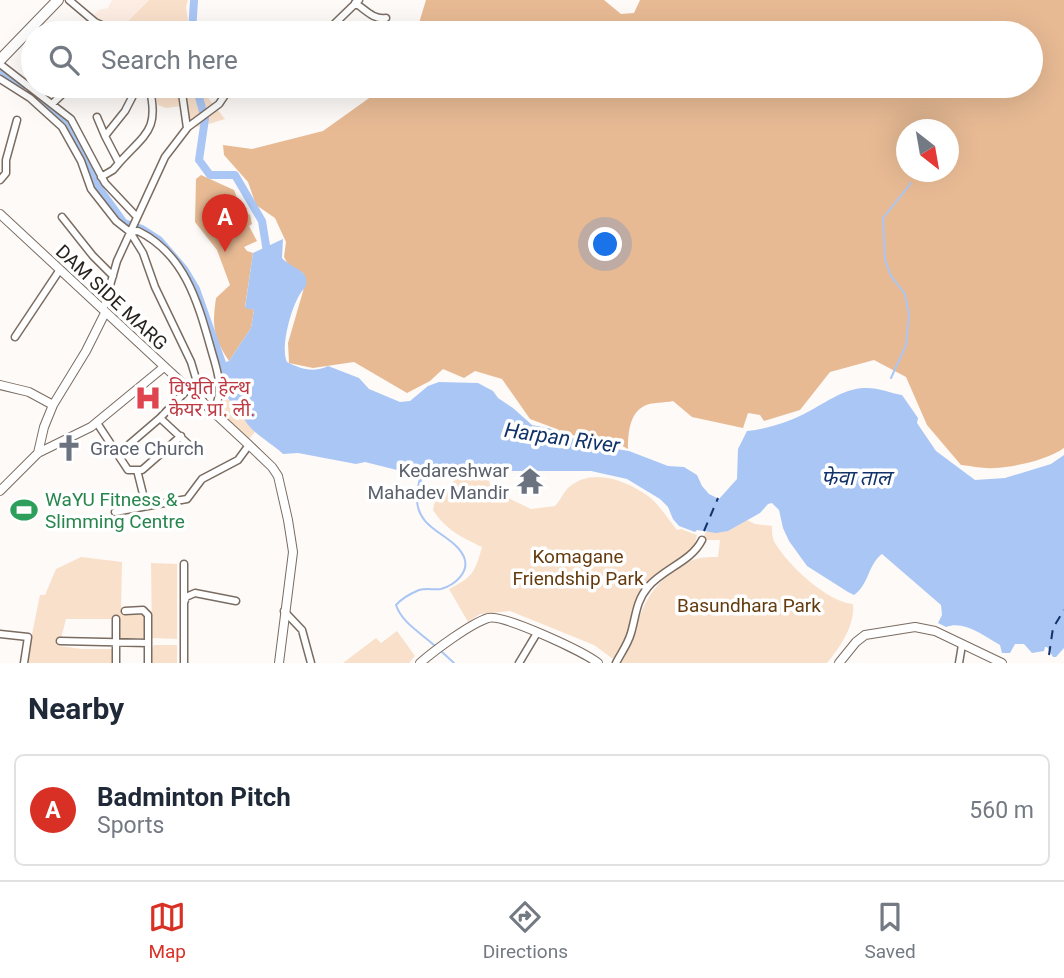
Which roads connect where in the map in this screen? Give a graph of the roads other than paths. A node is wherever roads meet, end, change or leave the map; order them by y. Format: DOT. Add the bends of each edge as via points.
graph roads {
  1 [pos="58,0"];
  2 [pos="69,0"];
  3 [pos="357,2"];
  4 [pos="386,18"];
  5 [pos="38,21"];
  6 [pos="94,21"];
  7 [pos="337,21"];
  8 [pos="21,40"];
  9 [pos="0,62"];
  10 [pos="21,78"];
  11 [pos="0,79"];
  12 [pos="21,92"];
  13 [pos="30,98"];
  14 [pos="47,98"];
  15 [pos="58,98"];
  16 [pos="132,98"];
  17 [pos="150,98"];
  18 [pos="183,98"];
  19 [pos="223,98"];
  20 [pos="53,103"];
  21 [pos="97,117"];
  22 [pos="17,120"];
  23 [pos="188,127"];
  24 [pos="105,136"];
  25 [pos="119,163"];
  26 [pos="101,177"];
  27 [pos="0,180"];
  28 [pos="0,214"];
  29 [pos="61,217"];
  30 [pos="133,225"];
  31 [pos="59,271"];
  32 [pos="113,276"];
  33 [pos="104,312"];
  34 [pos="15,337"];
  35 [pos="164,367"];
  36 [pos="0,386"];
  37 [pos="188,389"];
  38 [pos="53,405"];
  39 [pos="207,406"];
  40 [pos="160,418"];
  41 [pos="97,423"];
  42 [pos="181,436"];
  43 [pos="189,445"];
  44 [pos="249,445"];
  45 [pos="38,453"];
  46 [pos="118,454"];
  47 [pos="137,470"];
  48 [pos="0,491"];
  49 [pos="146,506"];
  50 [pos="115,512"];
  51 [pos="702,540"];
  52 [pos="184,565"];
  53 [pos="236,601"];
  54 [pos="184,603"];
  55 [pos="125,611"];
  56 [pos="284,611"];
  57 [pos="116,619"];
  58 [pos="537,633"];
  59 [pos="0,634"];
  60 [pos="60,641"];
  61 [pos="116,642"];
  62 [pos="148,643"];
  63 [pos="962,645"];
  64 [pos="597,662"];
  65 [pos="23,663"];
  66 [pos="116,663"];
  67 [pos="148,663"];
  68 [pos="184,663"];
  69 [pos="279,663"];
  70 [pos="311,663"];
  71 [pos="420,663"];
  72 [pos="519,663"];
  73 [pos="616,663"];
  74 [pos="839,663"];
  75 [pos="960,663"];
  76 [pos="1002,663"];
  1 -- 5 [label="highway"];
  2 -- 6 [label="street"];
  3 -- 4 [label="street" via="373,16"];
  3 -- 7 [label="street"];
  8 -- 9 [label="highway"];
  9 -- 10 [label="street"];
  11 -- 12 [label="street"];
  13 -- 30 [label="street" via="62,127 91,189 116,221"];
  14 -- 20 [label="street"];
  15 -- 20 [label="street"];
  16 -- 24 [label="street"];
  17 -- 25 [label="street" via="150,130"];
  18 -- 23 [label="street"];
  19 -- 23 [label="street"];
  20 -- 26 [label="street" via="77,128"];
  21 -- 24 [label="street"];
  22 -- 27 [label="street" via="6,173"];
  23 -- 30 [label="street" via="165,157"];
  24 -- 25 [label="street"];
  25 -- 26 [label="street"];
  26 -- 30 [label="street"];
  28 -- 31 [label="main road, DAM SIDE MARG"];
  29 -- 32 [label="street"];
  30 -- 32 [label="street"];
  30 -- 39 [label="street"];
  30 -- 39 [label="street" via="157,242 193,289 220,382 217,402"];
  31 -- 33 [label="main road, DAM SIDE MARG"];
  31 -- 34 [label="street"];
  32 -- 33 [label="street"];
  33 -- 35 [label="main road, DAM SIDE MARG"];
  33 -- 38 [label="main road"];
  35 -- 37 [label="main road, DAM SIDE MARG"];
  35 -- 41 [label="main road"];
  36 -- 38 [label="main road"];
  37 -- 39 [label="main road, DAM SIDE MARG"];
  37 -- 40 [label="street"];
  38 -- 45 [label="main road"];
  39 -- 44 [label="main road, DAM SIDE MARG"];
  40 -- 42 [label="street"];
  40 -- 46 [label="street"];
  41 -- 45 [label="main road"];
  41 -- 46 [label="street"];
  42 -- 43 [label="street"];
  42 -- 47 [label="street"];
  44 -- 49 [label="street" via="238,460 202,479 187,499"];
  44 -- 56 [label="main road, DAM SIDE MARG" via="278,476 288,520 293,552"];
  45 -- 48 [label="main road"];
  46 -- 47 [label="street" via="128,470"];
  47 -- 49 [label="street"];
  49 -- 50 [label="street"];
  51 -- 73 [label="street" via="693,554 648,587"];
  52 -- 54 [label="street"];
  53 -- 54 [label="street" via="195,593"];
  54 -- 68 [label="street"];
  55 -- 62 [label="street" via="146,612"];
  56 -- 69 [label="main road, DAM SIDE MARG"];
  56 -- 70 [label="street" via="302,630"];
  57 -- 61 [label="street"];
  58 -- 64 [label="main road"];
  58 -- 71 [label="main road" via="490,618"];
  58 -- 72 [label="street"];
  59 -- 65 [label="street" via="28,637"];
  60 -- 61 [label="street"];
  61 -- 62 [label="street"];
  61 -- 66 [label="street"];
  62 -- 67 [label="street"];
  63 -- 74 [label="main road" via="929,629 905,628 865,635"];
  63 -- 75 [label="street"];
  63 -- 76 [label="main road"];
}
